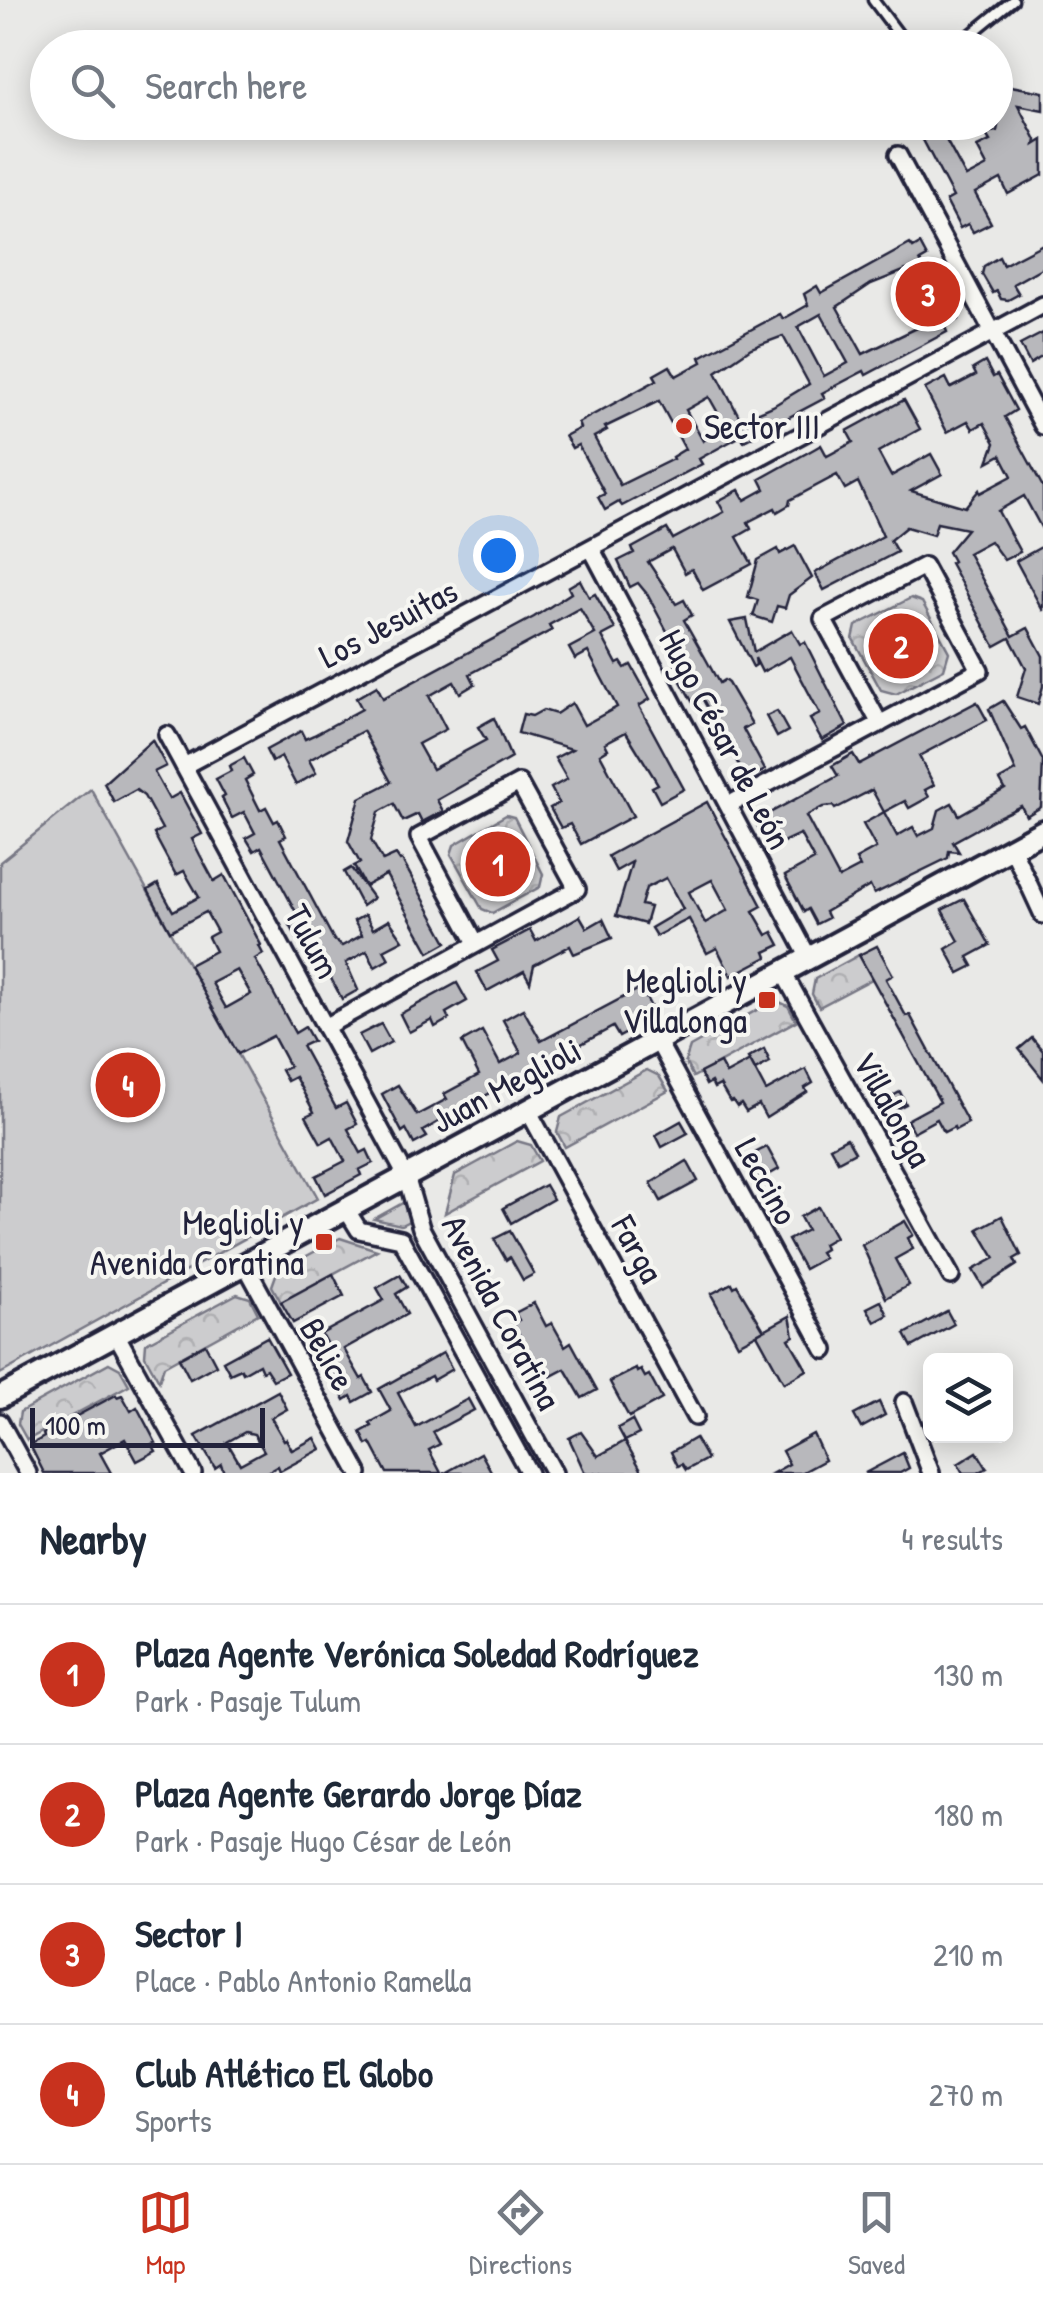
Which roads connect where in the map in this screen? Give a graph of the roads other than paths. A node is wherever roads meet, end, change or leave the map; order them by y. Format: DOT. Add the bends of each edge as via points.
graph roads {
  1 [pos="874,0"];
  2 [pos="1013,0"];
  3 [pos="896,30"];
  4 [pos="976,30"];
  5 [pos="898,155"];
  6 [pos="1043,305"];
  7 [pos="993,332"];
  8 [pos="1043,426"];
  9 [pos="591,548"];
  10 [pos="880,724"];
  11 [pos="167,734"];
  12 [pos="184,766"];
  13 [pos="728,805"];
  14 [pos="1043,831"];
  15 [pos="1012,848"];
  16 [pos="1043,915"];
  17 [pos="476,944"];
  18 [pos="809,958"];
  19 [pos="783,972"];
  20 [pos="325,1026"];
  21 [pos="656,1040"];
  22 [pos="528,1110"];
  23 [pos="406,1176"];
  24 [pos="346,1209"];
  25 [pos="420,1228"];
  26 [pos="401,1239"];
  27 [pos="244,1264"];
  28 [pos="951,1276"];
  29 [pos="116,1334"];
  30 [pos="825,1350"];
  31 [pos="0,1397"];
  32 [pos="904,1402"];
  33 [pos="696,1417"];
  34 [pos="0,1422"];
  35 [pos="28,1473"];
  36 [pos="194,1473"];
  37 [pos="359,1473"];
  38 [pos="529,1473"];
  39 [pos="554,1473"];
  40 [pos="931,1473"];
  1 -- 3 [label="lane"];
  2 -- 4 [label="lane"];
  5 -- 7 [label="street"];
  6 -- 7 [label="street, Los Jesuitas"];
  7 -- 8 [label="street"];
  7 -- 9 [label="street, Los Jesuitas"];
  9 -- 12 [label="street, Los Jesuitas"];
  9 -- 13 [label="street, Hugo César de León"];
  10 -- 10 [label="street" via="980,670 924,566 824,619"];
  10 -- 13 [label="street"];
  11 -- 12 [label="street, Tulum"];
  12 -- 20 [label="street, Tulum"];
  13 -- 18 [label="street, Hugo César de León"];
  14 -- 15 [label="main road, Juan Meglioli"];
  15 -- 16 [label="street"];
  15 -- 18 [label="main road, Juan Meglioli"];
  17 -- 17 [label="street" via="576,889 519,783 419,837"];
  17 -- 20 [label="street"];
  18 -- 19 [label="main road, Juan Meglioli"];
  19 -- 21 [label="main road, Juan Meglioli"];
  19 -- 28 [label="street, Villalonga"];
  20 -- 23 [label="street, Tulum"];
  21 -- 22 [label="main road, Juan Meglioli"];
  21 -- 30 [label="street, Leccino"];
  22 -- 23 [label="main road, Juan Meglioli"];
  22 -- 33 [label="street, Farga"];
  23 -- 24 [label="main road, Juan Meglioli"];
  23 -- 25 [label="street, Avenida Coratina"];
  24 -- 26 [label="street, Avenida Coratina" via="359,1230"];
  24 -- 27 [label="main road, Juan Meglioli"];
  25 -- 26 [label="street"];
  25 -- 39 [label="street, Avenida Coratina"];
  26 -- 38 [label="street, Avenida Coratina"];
  27 -- 29 [label="main road, Juan Meglioli"];
  27 -- 37 [label="street, Belice"];
  29 -- 31 [label="main road, Juan Meglioli"];
  29 -- 36 [label="street"];
  32 -- 40 [label="street"];
  34 -- 35 [label="street"];
}
